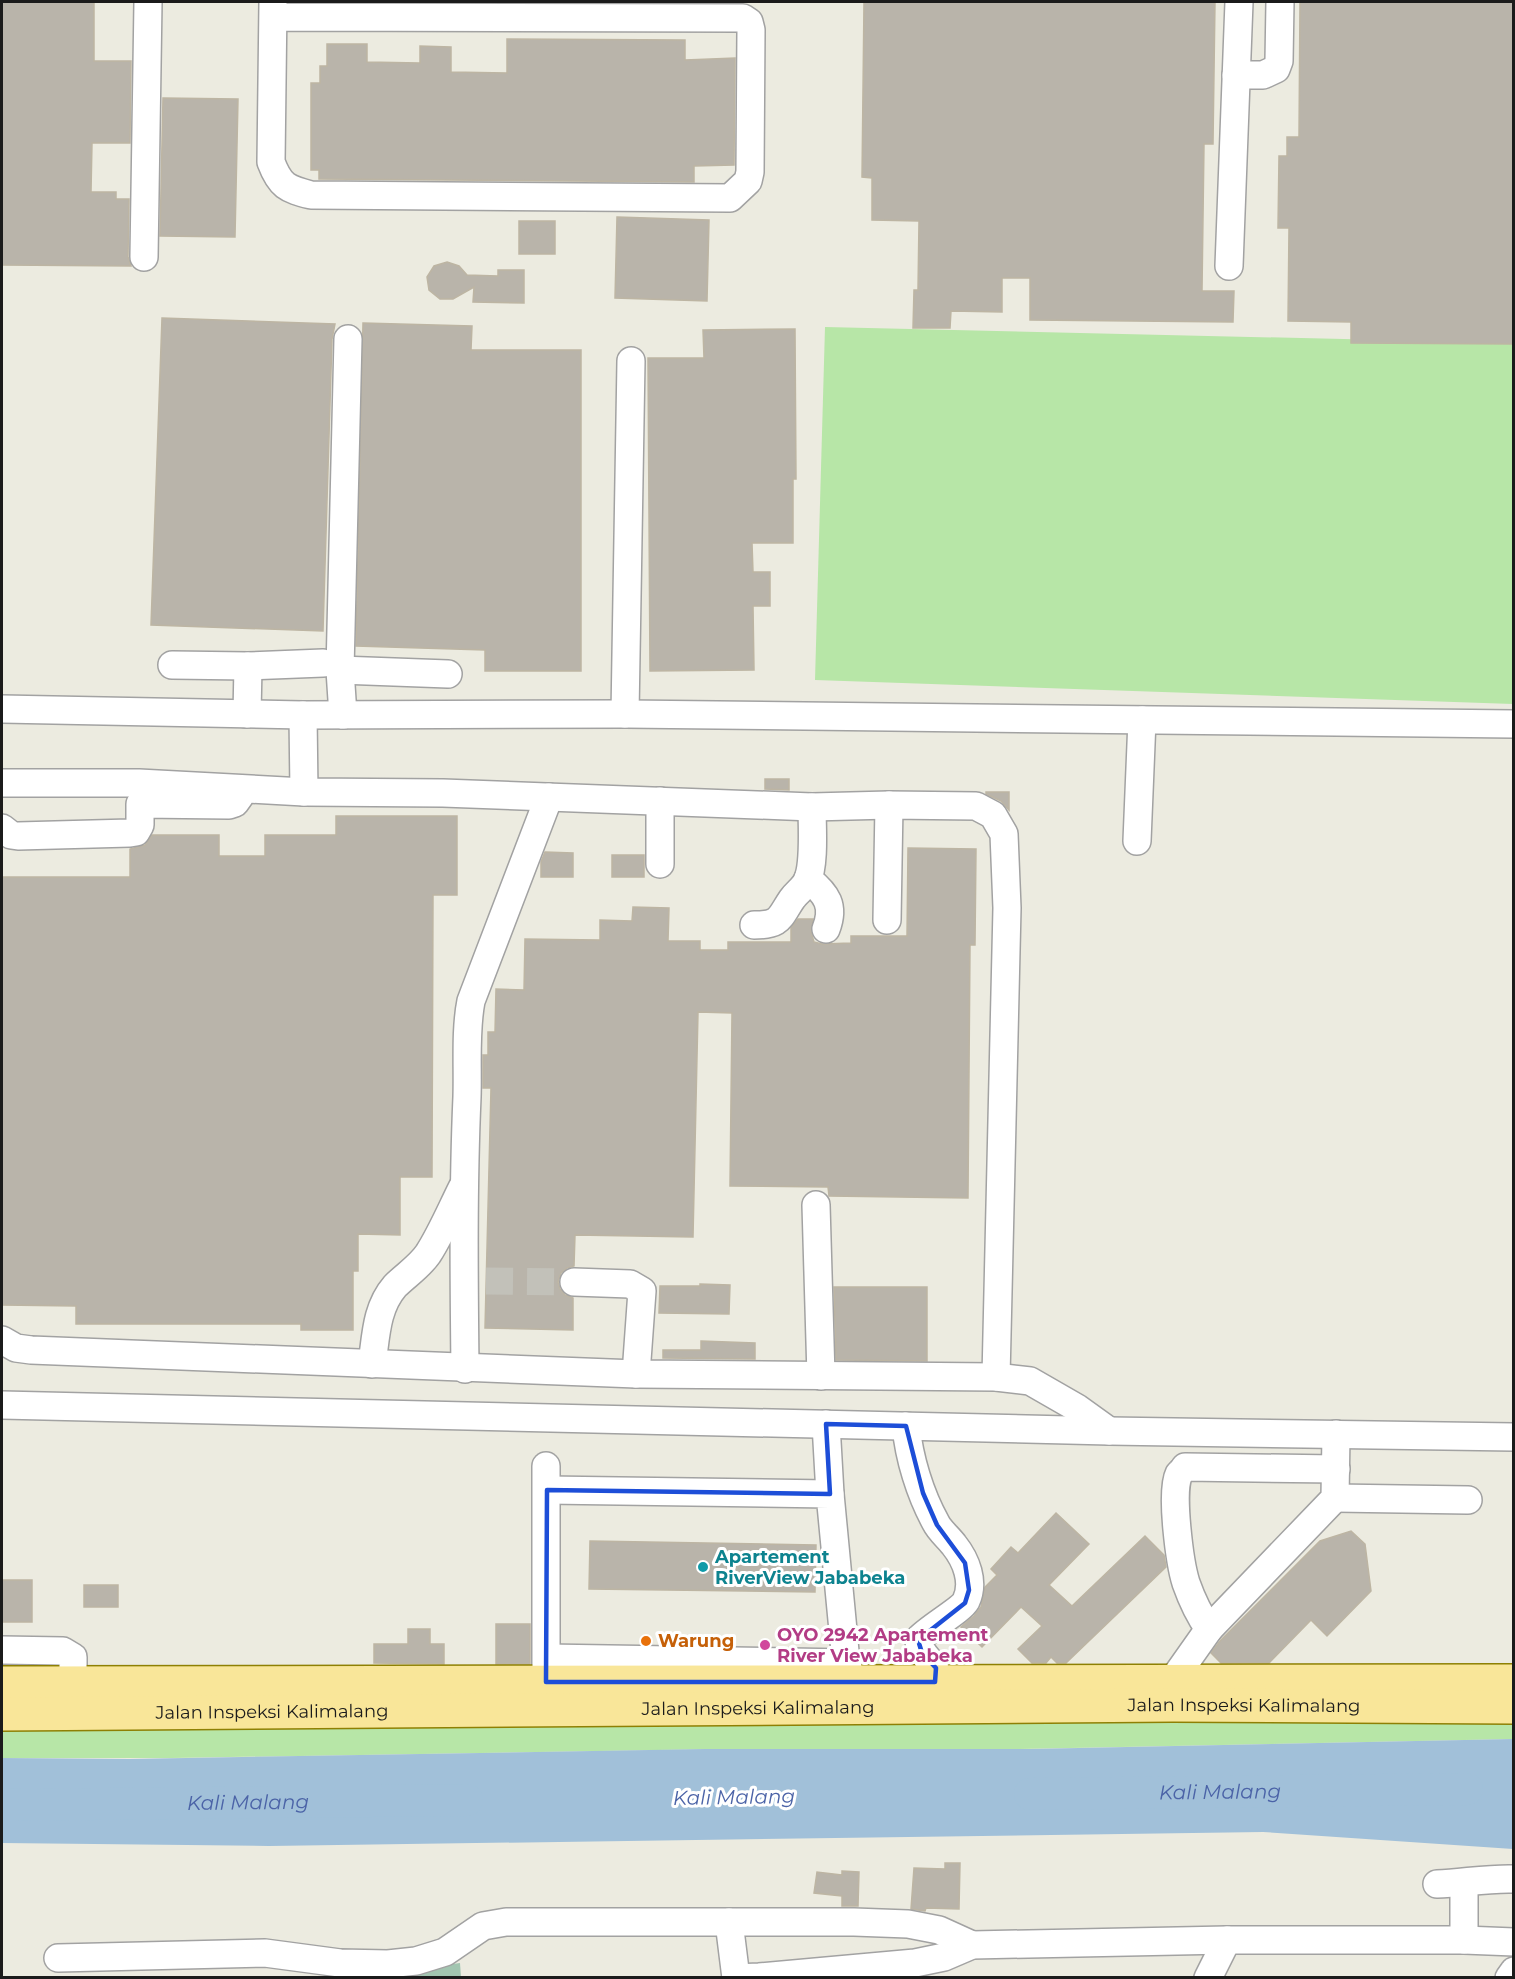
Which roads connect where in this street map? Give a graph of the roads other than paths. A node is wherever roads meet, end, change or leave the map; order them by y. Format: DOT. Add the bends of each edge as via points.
graph roads {
  1 [pos="148,2"];
  2 [pos="1239,2"];
  3 [pos="1280,2"];
  4 [pos="273,9"];
  5 [pos="1236,75"];
  6 [pos="144,257"];
  7 [pos="1229,266"];
  8 [pos="348,339"];
  9 [pos="631,361"];
  10 [pos="172,665"];
  11 [pos="248,666"];
  12 [pos="332,667"];
  13 [pos="448,674"];
  14 [pos="2,709"];
  15 [pos="247,714"];
  16 [pos="625,714"];
  17 [pos="303,715"];
  18 [pos="343,715"];
  19 [pos="1142,720"];
  20 [pos="1514,724"];
  21 [pos="2,783"];
  22 [pos="304,792"];
  23 [pos="139,794"];
  24 [pos="549,797"];
  25 [pos="660,801"];
  26 [pos="889,805"];
  27 [pos="812,807"];
  28 [pos="2,828"];
  29 [pos="1137,841"];
  30 [pos="660,864"];
  31 [pos="808,879"];
  32 [pos="887,920"];
  33 [pos="754,925"];
  34 [pos="826,929"];
  35 [pos="463,1185"];
  36 [pos="816,1206"];
  37 [pos="574,1282"];
  38 [pos="2,1340"];
  39 [pos="372,1364"];
  40 [pos="465,1369"];
  41 [pos="636,1374"];
  42 [pos="821,1376"];
  43 [pos="996,1377"];
  44 [pos="2,1405"];
  45 [pos="826,1424"];
  46 [pos="906,1426"];
  47 [pos="1109,1431"];
  48 [pos="1336,1434"];
  49 [pos="1514,1437"];
  50 [pos="1336,1469"];
  51 [pos="830,1494"];
  52 [pos="1335,1498"];
  53 [pos="1468,1500"];
  54 [pos="1209,1629"];
  55 [pos="2,1650"];
  56 [pos="546,1670"];
  57 [pos="848,1673"];
  58 [pos="1514,1681"];
  59 [pos="935,1682"];
  60 [pos="2,1683"];
  61 [pos="1173,1693"];
  62 [pos="73,1699"];
  63 [pos="1514,1707"];
  64 [pos="2,1714"];
  65 [pos="1514,1879"];
  66 [pos="1464,1883"];
  67 [pos="1437,1884"];
  68 [pos="729,1922"];
  69 [pos="1227,1940"];
  70 [pos="1464,1940"];
  71 [pos="1514,1942"];
  72 [pos="972,1945"];
  73 [pos="58,1958"];
  74 [pos="1514,1971"];
  75 [pos="736,1977"];
  76 [pos="1208,1977"];
  77 [pos="1509,1977"];
  1 -- 6 [label="street"];
  2 -- 5 [label="street"];
  3 -- 5 [label="street" via="1276,69 1263,75"];
  4 -- 4 [label="street" via="271,162 277,177 289,189 311,195 730,198 748,181 751,30 743,18"];
  5 -- 7 [label="street"];
  8 -- 12 [label="street"];
  9 -- 16 [label="street"];
  10 -- 11 [label="street"];
  11 -- 12 [label="street"];
  11 -- 15 [label="street"];
  12 -- 13 [label="street"];
  12 -- 18 [label="street"];
  14 -- 15 [label="street"];
  15 -- 17 [label="street"];
  16 -- 18 [label="street"];
  16 -- 19 [label="street"];
  17 -- 18 [label="street"];
  17 -- 22 [label="street"];
  19 -- 20 [label="street"];
  19 -- 29 [label="street"];
  21 -- 23 [label="street"];
  22 -- 23 [label="street" via="243,789"];
  22 -- 24 [label="street"];
  23 -- 28 [label="street" via="140,825 136,832 11,836"];
  24 -- 25 [label="street"];
  24 -- 35 [label="street" via="471,1001"];
  25 -- 27 [label="street"];
  25 -- 30 [label="street"];
  26 -- 27 [label="street"];
  26 -- 32 [label="street"];
  26 -- 43 [label="street" via="976,806 993,815 1004,834 1007,919"];
  27 -- 31 [label="street"];
  31 -- 33 [label="street" via="777,922"];
  31 -- 34 [label="street" via="830,907"];
  35 -- 39 [label="street" via="428,1255 385,1300"];
  35 -- 40 [label="street" via="475,1280"];
  36 -- 42 [label="street"];
  37 -- 41 [label="street" via="630,1284 642,1292"];
  38 -- 39 [label="street" via="31,1350"];
  39 -- 40 [label="street"];
  40 -- 41 [label="street"];
  41 -- 42 [label="street"];
  42 -- 43 [label="street"];
  43 -- 47 [label="street" via="1030,1381"];
  44 -- 45 [label="street"];
  45 -- 46 [label="street"];
  45 -- 51 [label="street"];
  46 -- 47 [label="street"];
  46 -- 59 [label="street" via="923,1493 937,1525 965,1563 970,1580 965,1603 920,1639 922,1653 936,1668"];
  47 -- 48 [label="street"];
  48 -- 49 [label="street"];
  48 -- 50 [label="street"];
  50 -- 52 [label="street"];
  50 -- 54 [label="street" via="1185,1467 1179,1473 1176,1520 1186,1581"];
  51 -- 56 [label="street" via="547,1478"];
  51 -- 57 [label="street"];
  52 -- 53 [label="street"];
  52 -- 54 [label="street"];
  54 -- 61 [label="street"];
  55 -- 62 [label="street" via="69,1653"];
  56 -- 57 [label="main road, Jalan Inspeksi Kalimalang"];
  56 -- 62 [label="main road, Jalan Inspeksi Kalimalang"];
  57 -- 59 [label="main road, Jalan Inspeksi Kalimalang"];
  58 -- 61 [label="main road, Jalan Inspeksi Kalimalang"];
  59 -- 61 [label="main road, Jalan Inspeksi Kalimalang"];
  60 -- 62 [label="main road, Jalan Inspeksi Kalimalang"];
  61 -- 62 [label="main road, Jalan Inspeksi Kalimalang"];
  61 -- 63 [label="main road, Jalan Inspeksi Kalimalang"];
  62 -- 64 [label="main road, Jalan Inspeksi Kalimalang"];
  65 -- 66 [label="street"];
  66 -- 67 [label="street"];
  66 -- 70 [label="street"];
  68 -- 72 [label="street" via="908,1924 939,1930"];
  68 -- 73 [label="street" via="506,1922 483,1926 446,1952 388,1964 340,1963 265,1953"];
  68 -- 75 [label="street"];
  69 -- 70 [label="street"];
  69 -- 72 [label="street"];
  69 -- 76 [label="street"];
  70 -- 71 [label="street"];
  72 -- 75 [label="street" via="944,1957 915,1963"];
  74 -- 77 [label="street"];
}
